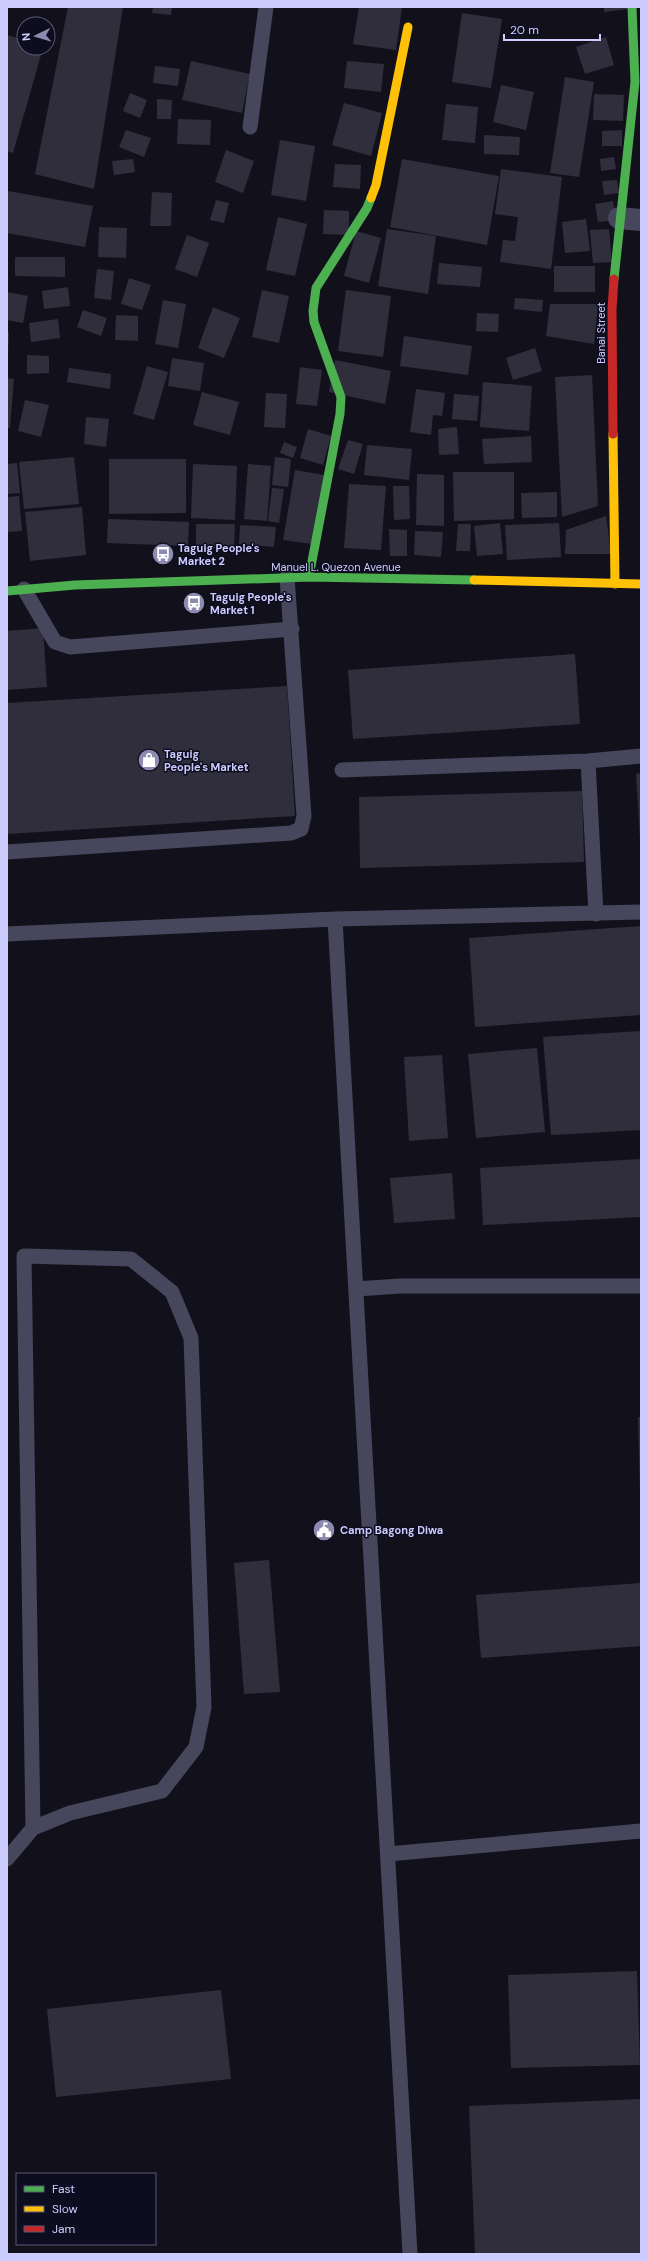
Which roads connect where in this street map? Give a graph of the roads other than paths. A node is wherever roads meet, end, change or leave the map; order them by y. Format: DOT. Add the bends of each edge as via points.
graph roads {
  1 [pos="266,7"];
  2 [pos="632,7"];
  3 [pos="408,28"];
  4 [pos="638,82"];
  5 [pos="250,127"];
  6 [pos="619,218"];
  7 [pos="641,220"];
  8 [pos="286,577"];
  9 [pos="309,577"];
  10 [pos="615,584"];
  11 [pos="641,584"];
  12 [pos="24,589"];
  13 [pos="7,591"];
  14 [pos="292,629"];
  15 [pos="641,756"];
  16 [pos="588,761"];
  17 [pos="342,770"];
  18 [pos="7,852"];
  19 [pos="641,912"];
  20 [pos="596,914"];
  21 [pos="334,919"];
  22 [pos="7,934"];
  23 [pos="641,1286"];
  24 [pos="356,1289"];
  25 [pos="34,1828"];
  26 [pos="641,1831"];
  27 [pos="388,1854"];
  28 [pos="7,1859"];
  29 [pos="410,2254"];
  1 -- 5 [label="lane"];
  2 -- 4 [label="street, Banai Street"];
  3 -- 9 [label="street" via="398,87 372,197 316,288 314,322 341,397"];
  4 -- 6 [label="street, Banai Street"];
  6 -- 7 [label="street"];
  6 -- 10 [label="street, Banai Street" via="612,309"];
  8 -- 9 [label="street, Manuel L. Quezon Avenue"];
  8 -- 12 [label="street, Manuel L. Quezon Avenue"];
  8 -- 14 [label="lane"];
  9 -- 10 [label="street, Manuel L. Quezon Avenue"];
  10 -- 11 [label="street, Manuel L. Quezon Avenue"];
  12 -- 13 [label="street, Manuel L. Quezon Avenue"];
  12 -- 14 [label="lane" via="55,642 70,647"];
  14 -- 18 [label="lane" via="304,816 301,829 291,833"];
  15 -- 16 [label="lane"];
  16 -- 17 [label="lane"];
  16 -- 20 [label="lane"];
  19 -- 20 [label="lane"];
  20 -- 21 [label="lane"];
  21 -- 22 [label="lane"];
  21 -- 24 [label="lane"];
  23 -- 24 [label="lane" via="400,1286"];
  24 -- 27 [label="lane"];
  25 -- 25 [label="lane" via="24,1256 131,1259 172,1292 191,1338 204,1707 196,1747 162,1791 70,1813"];
  25 -- 28 [label="lane"];
  26 -- 27 [label="lane"];
  27 -- 29 [label="lane"];
}
